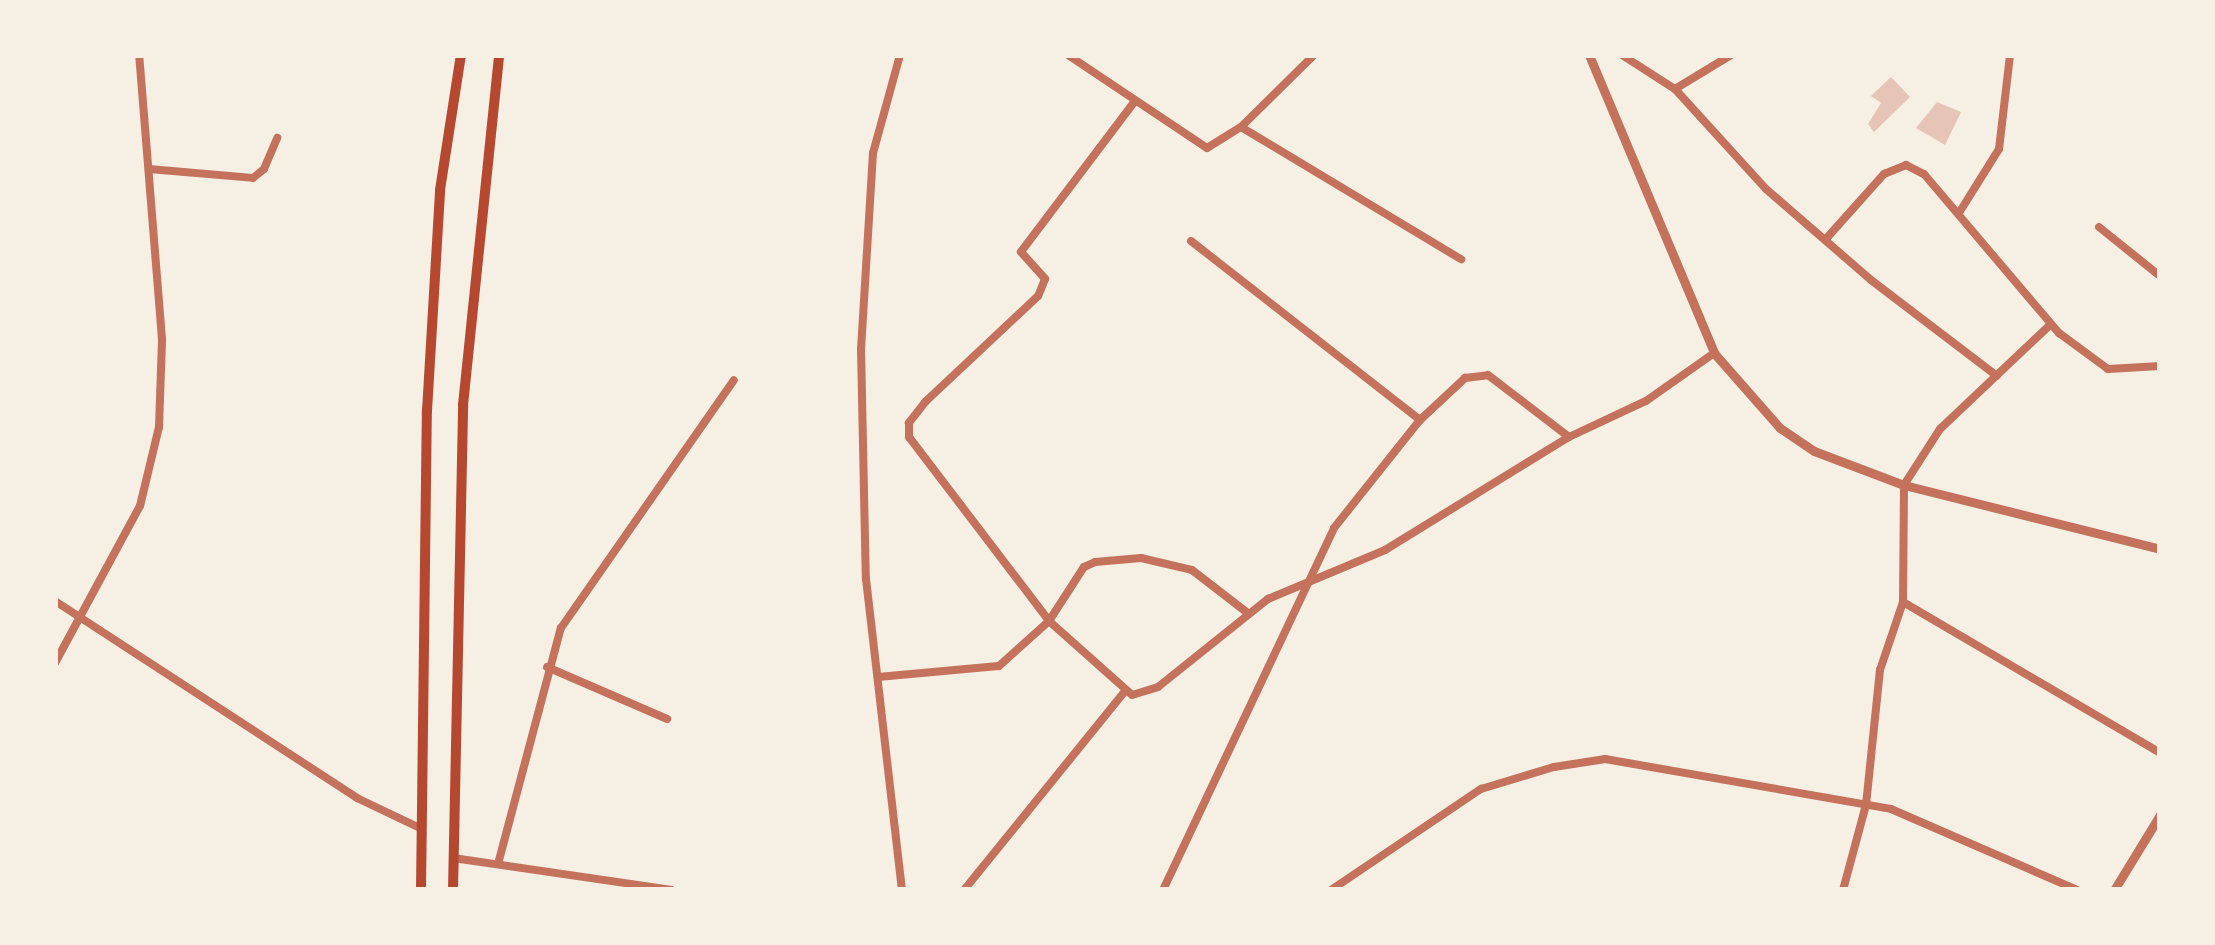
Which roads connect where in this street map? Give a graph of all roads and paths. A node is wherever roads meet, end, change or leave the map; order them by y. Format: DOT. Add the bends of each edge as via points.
graph roads {
  1 [pos="139,55"];
  2 [pos="461,55"];
  3 [pos="500,55"];
  4 [pos="900,55"];
  5 [pos="1314,55"];
  6 [pos="1589,55"];
  7 [pos="1622,55"];
  8 [pos="1731,55"];
  9 [pos="2010,55"];
  10 [pos="1074,57"];
  11 [pos="1674,89"];
  12 [pos="1135,101"];
  13 [pos="1241,126"];
  14 [pos="277,138"];
  15 [pos="148,169"];
  16 [pos="1959,213"];
  17 [pos="2099,227"];
  18 [pos="1825,240"];
  19 [pos="1191,241"];
  20 [pos="1461,259"];
  21 [pos="2160,276"];
  22 [pos="2050,324"];
  23 [pos="1714,353"];
  24 [pos="2160,366"];
  25 [pos="1997,376"];
  26 [pos="734,380"];
  27 [pos="1420,420"];
  28 [pos="1570,437"];
  29 [pos="1904,485"];
  30 [pos="2160,549"];
  31 [pos="1311,578"];
  32 [pos="55,600"];
  33 [pos="1903,602"];
  34 [pos="84,614"];
  35 [pos="1249,614"];
  36 [pos="1050,621"];
  37 [pos="55,663"];
  38 [pos="547,668"];
  39 [pos="878,677"];
  40 [pos="1125,691"];
  41 [pos="668,719"];
  42 [pos="2160,753"];
  43 [pos="1866,805"];
  44 [pos="2160,815"];
  45 [pos="422,829"];
  46 [pos="453,858"];
  47 [pos="498,864"];
  48 [pos="421,890"];
  49 [pos="453,890"];
  50 [pos="672,890"];
  51 [pos="902,890"];
  52 [pos="964,890"];
  53 [pos="1164,890"];
  54 [pos="1331,890"];
  55 [pos="1842,890"];
  56 [pos="2076,890"];
  57 [pos="2114,890"];
  1 -- 15 [label="street"];
  2 -- 45 [label="main road" via="440,190 426,411"];
  3 -- 46 [label="main road" via="463,405"];
  4 -- 39 [label="street" via="873,153 861,349 866,578"];
  5 -- 13 [label="street"];
  6 -- 23 [label="street"];
  7 -- 11 [label="street"];
  8 -- 11 [label="street"];
  9 -- 16 [label="street" via="1999,149"];
  10 -- 12 [label="street"];
  11 -- 18 [label="street" via="1766,189"];
  12 -- 13 [label="street" via="1206,148"];
  12 -- 36 [label="street" via="1021,252 1045,279 1038,296 909,423 918,454"];
  13 -- 20 [label="street"];
  14 -- 15 [label="street" via="253,178"];
  15 -- 34 [label="street" via="162,338 159,428 140,506"];
  16 -- 18 [label="street" via="1924,174 1894,166"];
  16 -- 22 [label="street"];
  17 -- 21 [label="street"];
  18 -- 25 [label="street"];
  19 -- 27 [label="street"];
  22 -- 24 [label="street" via="2108,368"];
  22 -- 25 [label="street"];
  23 -- 28 [label="street" via="1646,401"];
  23 -- 29 [label="street" via="1747,397 1814,452"];
  25 -- 29 [label="street" via="1940,429"];
  26 -- 38 [label="street" via="561,628"];
  27 -- 28 [label="street" via="1465,378 1488,376"];
  27 -- 31 [label="street" via="1334,528"];
  28 -- 31 [label="street" via="1385,550"];
  29 -- 30 [label="street"];
  29 -- 33 [label="street"];
  31 -- 35 [label="street"];
  31 -- 53 [label="street"];
  32 -- 34 [label="street"];
  33 -- 42 [label="street"];
  33 -- 43 [label="street" via="1880,670"];
  34 -- 37 [label="street"];
  34 -- 45 [label="street" via="316,772"];
  35 -- 36 [label="street" via="1192,570 1112,559 1084,567"];
  35 -- 40 [label="street" via="1158,687 1142,694"];
  36 -- 39 [label="street" via="999,666"];
  36 -- 40 [label="street"];
  38 -- 41 [label="street"];
  38 -- 47 [label="street"];
  39 -- 51 [label="street"];
  40 -- 52 [label="street"];
  43 -- 54 [label="street" via="1656,764 1578,762 1481,790"];
  43 -- 55 [label="street"];
  43 -- 56 [label="street" via="1908,816"];
  44 -- 57 [label="street"];
  45 -- 48 [label="main road"];
  46 -- 47 [label="street"];
  46 -- 49 [label="main road"];
  47 -- 50 [label="street"];
}
